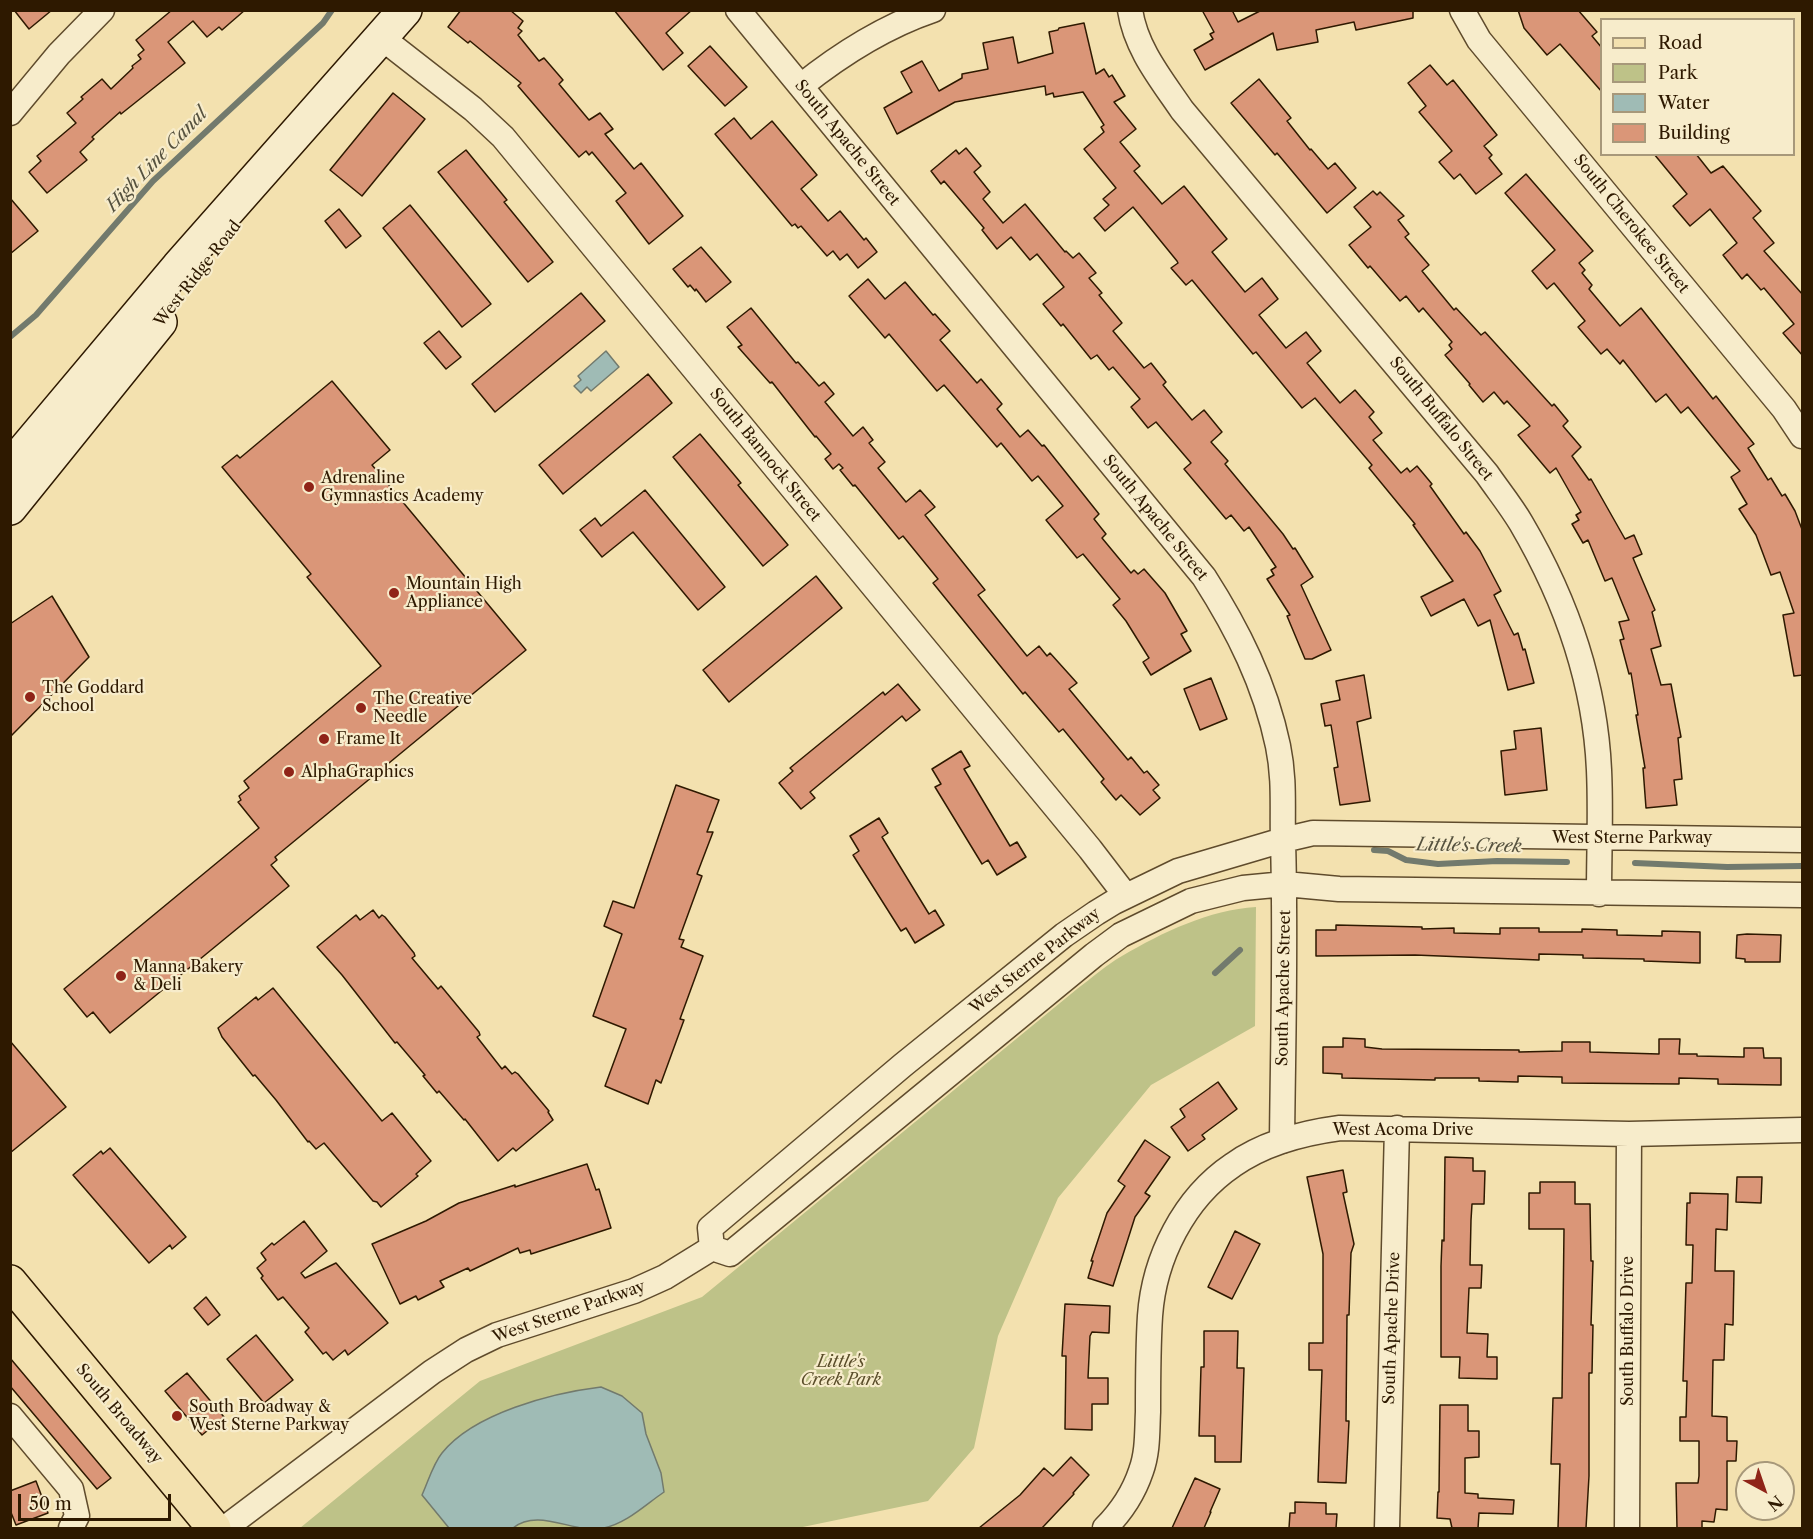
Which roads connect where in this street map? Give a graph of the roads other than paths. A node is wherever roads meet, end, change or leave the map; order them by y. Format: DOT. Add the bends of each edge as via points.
graph roads {
  1 [pos="102,10"];
  2 [pos="405,10"];
  3 [pos="738,10"];
  4 [pos="933,10"];
  5 [pos="1130,10"];
  6 [pos="1462,10"];
  7 [pos="382,38"];
  8 [pos="801,86"];
  9 [pos="14,101"];
  10 [pos="1803,436"];
  11 [pos="10,467"];
  12 [pos="10,508"];
  13 [pos="1600,838"];
  14 [pos="1283,840"];
  15 [pos="1803,840"];
  16 [pos="1285,884"];
  17 [pos="1599,894"];
  18 [pos="1803,895"];
  19 [pos="1126,896"];
  20 [pos="932,1042"];
  21 [pos="955,1070"];
  22 [pos="1397,1128"];
  23 [pos="1803,1130"];
  24 [pos="1629,1134"];
  25 [pos="1282,1141"];
  26 [pos="712,1248"];
  27 [pos="15,1297"];
  28 [pos="10,1416"];
  29 [pos="71,1528"];
  30 [pos="214,1528"];
  31 [pos="225,1528"];
  32 [pos="1105,1528"];
  33 [pos="1387,1528"];
  34 [pos="1627,1528"];
  1 -- 9 [label="street"];
  2 -- 7 [label="street, West Ridge Road"];
  3 -- 8 [label="street, South Apache Street"];
  4 -- 8 [label="street" via="860,43"];
  5 -- 13 [label="street, South Buffalo Street" via="1148,60 1182,110 1487,474 1520,521 1565,612 1582,666 1599,768"];
  6 -- 10 [label="street, South Cherokee Street" via="1479,40"];
  7 -- 11 [label="street, West Ridge Road" via="178,267"];
  7 -- 12 [label="street, West Ridge Road"];
  7 -- 19 [label="street, South Bannock Street" via="503,137"];
  8 -- 14 [label="street, South Apache Street" via="1197,567 1229,615 1265,696 1278,747 1284,791"];
  13 -- 14 [label="street, West Sterne Parkway" via="1313,833"];
  13 -- 15 [label="street, West Sterne Parkway"];
  13 -- 17 [label="street, South Buffalo Street"];
  14 -- 16 [label="street, South Apache Street"];
  14 -- 19 [label="street, West Sterne Parkway" via="1178,871"];
  16 -- 17 [label="street, West Sterne Parkway" via="1339,889"];
  16 -- 21 [label="street, West Sterne Parkway" via="1243,888 1191,901 1121,935"];
  16 -- 25 [label="street, South Apache Street"];
  17 -- 18 [label="street, West Sterne Parkway"];
  19 -- 20 [label="street, West Sterne Parkway" via="1064,935"];
  20 -- 21 [label="street"];
  20 -- 26 [label="street, West Sterne Parkway" via="710,1228"];
  21 -- 26 [label="street, West Sterne Parkway" via="730,1254"];
  22 -- 24 [label="street, West Acoma Drive"];
  22 -- 25 [label="street, West Acoma Drive" via="1340,1128"];
  22 -- 33 [label="street, South Apache Drive"];
  23 -- 24 [label="street, West Acoma Drive"];
  24 -- 34 [label="street, South Buffalo Drive"];
  25 -- 32 [label="street, West Acoma Drive" via="1232,1165 1204,1190 1166,1248 1150,1315 1147,1444 1141,1471 1123,1507"];
  26 -- 31 [label="street, West Sterne Parkway" via="634,1291 524,1325 466,1350"];
  27 -- 30 [label="main road, South Broadway"];
  28 -- 29 [label="street" via="71,1489 78,1516"];
}
